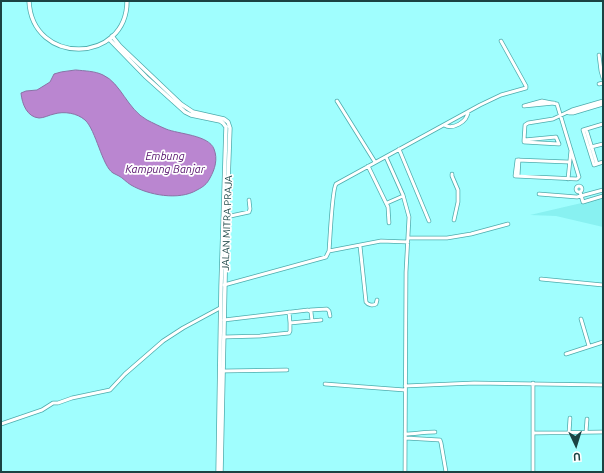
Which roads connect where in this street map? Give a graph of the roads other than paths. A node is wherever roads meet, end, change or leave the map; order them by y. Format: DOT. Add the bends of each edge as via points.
graph roads {
  1 [pos="29,1"];
  2 [pos="127,1"];
  3 [pos="110,38"];
  4 [pos="501,41"];
  5 [pos="600,55"];
  6 [pos="602,71"];
  7 [pos="603,78"];
  8 [pos="603,83"];
  9 [pos="599,84"];
  10 [pos="337,101"];
  11 [pos="556,103"];
  12 [pos="603,103"];
  13 [pos="468,112"];
  14 [pos="561,115"];
  15 [pos="603,124"];
  16 [pos="444,125"];
  17 [pos="524,140"];
  18 [pos="603,144"];
  19 [pos="590,147"];
  20 [pos="571,148"];
  21 [pos="399,150"];
  22 [pos="386,157"];
  23 [pos="375,162"];
  24 [pos="568,162"];
  25 [pos="603,162"];
  26 [pos="368,166"];
  27 [pos="452,174"];
  28 [pos="568,179"];
  29 [pos="577,179"];
  30 [pos="603,190"];
  31 [pos="539,194"];
  32 [pos="404,196"];
  33 [pos="603,196"];
  34 [pos="581,197"];
  35 [pos="249,200"];
  36 [pos="387,203"];
  37 [pos="226,217"];
  38 [pos="454,220"];
  39 [pos="429,221"];
  40 [pos="389,223"];
  41 [pos="508,224"];
  42 [pos="408,240"];
  43 [pos="360,246"];
  44 [pos="329,251"];
  45 [pos="541,279"];
  46 [pos="603,285"];
  47 [pos="222,286"];
  48 [pos="377,300"];
  49 [pos="220,308"];
  50 [pos="310,310"];
  51 [pos="289,312"];
  52 [pos="330,316"];
  53 [pos="581,319"];
  54 [pos="224,320"];
  55 [pos="321,320"];
  56 [pos="312,321"];
  57 [pos="290,323"];
  58 [pos="224,337"];
  59 [pos="603,342"];
  60 [pos="589,346"];
  61 [pos="566,354"];
  62 [pos="286,370"];
  63 [pos="223,371"];
  64 [pos="533,383"];
  65 [pos="325,384"];
  66 [pos="603,385"];
  67 [pos="405,386"];
  68 [pos="405,390"];
  69 [pos="570,418"];
  70 [pos="586,419"];
  71 [pos="1,424"];
  72 [pos="603,429"];
  73 [pos="435,432"];
  74 [pos="586,432"];
  75 [pos="596,432"];
  76 [pos="603,432"];
  77 [pos="534,433"];
  78 [pos="569,433"];
  79 [pos="405,434"];
  80 [pos="405,438"];
  81 [pos="218,472"];
  82 [pos="221,472"];
  83 [pos="405,472"];
  84 [pos="446,472"];
  85 [pos="533,472"];
  1 -- 3 [label="street" via="38,29 55,44 71,49 82,49 99,45"];
  2 -- 3 [label="street" via="121,25"];
  3 -- 37 [label="street, JALAN MITRA PRAJA" via="190,110 228,122 230,134"];
  3 -- 47 [label="street, JALAN MITRA PRAJA" via="146,77 185,112 220,121 225,125 227,135"];
  4 -- 13 [label="street" via="526,88 496,97"];
  5 -- 6 [label="street"];
  6 -- 7 [label="street"];
  8 -- 9 [label="street"];
  10 -- 23 [label="street"];
  11 -- 11 [label="street" via="542,101 524,106 527,106"];
  11 -- 14 [label="street"];
  12 -- 14 [label="street"];
  13 -- 16 [label="street"];
  13 -- 16 [label="street" via="466,118 455,126"];
  14 -- 17 [label="street" via="526,124"];
  14 -- 20 [label="street"];
  15 -- 19 [label="street" via="583,130"];
  16 -- 21 [label="street"];
  17 -- 17 [label="street" via="556,137 559,144 525,142"];
  18 -- 19 [label="street"];
  19 -- 25 [label="street" via="597,164"];
  20 -- 24 [label="street"];
  20 -- 29 [label="street" via="579,176"];
  21 -- 22 [label="street"];
  21 -- 39 [label="street"];
  22 -- 23 [label="street"];
  22 -- 32 [label="street"];
  23 -- 26 [label="street"];
  24 -- 28 [label="street"];
  24 -- 28 [label="street" via="517,160 515,175"];
  26 -- 36 [label="street"];
  26 -- 44 [label="street" via="335,186"];
  27 -- 38 [label="street" via="458,190"];
  28 -- 29 [label="street"];
  29 -- 34 [label="street"];
  30 -- 34 [label="street"];
  31 -- 34 [label="street"];
  32 -- 36 [label="street"];
  32 -- 42 [label="street" via="409,217"];
  33 -- 34 [label="street" via="583,202"];
  35 -- 37 [label="street" via="250,211"];
  36 -- 40 [label="street"];
  37 -- 47 [label="street, JALAN MITRA PRAJA"];
  41 -- 42 [label="street" via="447,238"];
  42 -- 43 [label="street" via="380,241"];
  42 -- 67 [label="street"];
  43 -- 44 [label="street"];
  43 -- 48 [label="street" via="366,302 373,305"];
  44 -- 47 [label="street" via="326,257 320,259"];
  45 -- 46 [label="street"];
  47 -- 49 [label="street, JALAN MITRA PRAJA"];
  47 -- 54 [label="street, JALAN MITRA PRAJA"];
  49 -- 71 [label="street" via="164,341 110,390 53,403 42,410"];
  49 -- 81 [label="street, JALAN MITRA PRAJA"];
  50 -- 51 [label="street"];
  50 -- 52 [label="street" via="327,309"];
  50 -- 56 [label="street"];
  51 -- 54 [label="street"];
  51 -- 57 [label="street"];
  53 -- 60 [label="street"];
  54 -- 58 [label="street, JALAN MITRA PRAJA"];
  55 -- 56 [label="street"];
  56 -- 57 [label="street"];
  57 -- 58 [label="street" via="289,333"];
  58 -- 63 [label="street, JALAN MITRA PRAJA"];
  59 -- 60 [label="street"];
  60 -- 61 [label="street"];
  62 -- 63 [label="street"];
  63 -- 82 [label="street, JALAN MITRA PRAJA"];
  64 -- 66 [label="street"];
  64 -- 67 [label="street" via="474,382"];
  64 -- 77 [label="street"];
  65 -- 68 [label="street"];
  67 -- 68 [label="street"];
  68 -- 79 [label="street"];
  69 -- 78 [label="street"];
  70 -- 74 [label="street"];
  72 -- 75 [label="street"];
  73 -- 79 [label="street"];
  74 -- 75 [label="street"];
  74 -- 78 [label="street"];
  75 -- 76 [label="street"];
  77 -- 78 [label="street"];
  77 -- 85 [label="street"];
  79 -- 80 [label="street"];
  80 -- 83 [label="street"];
  80 -- 84 [label="street" via="440,440"];
}
